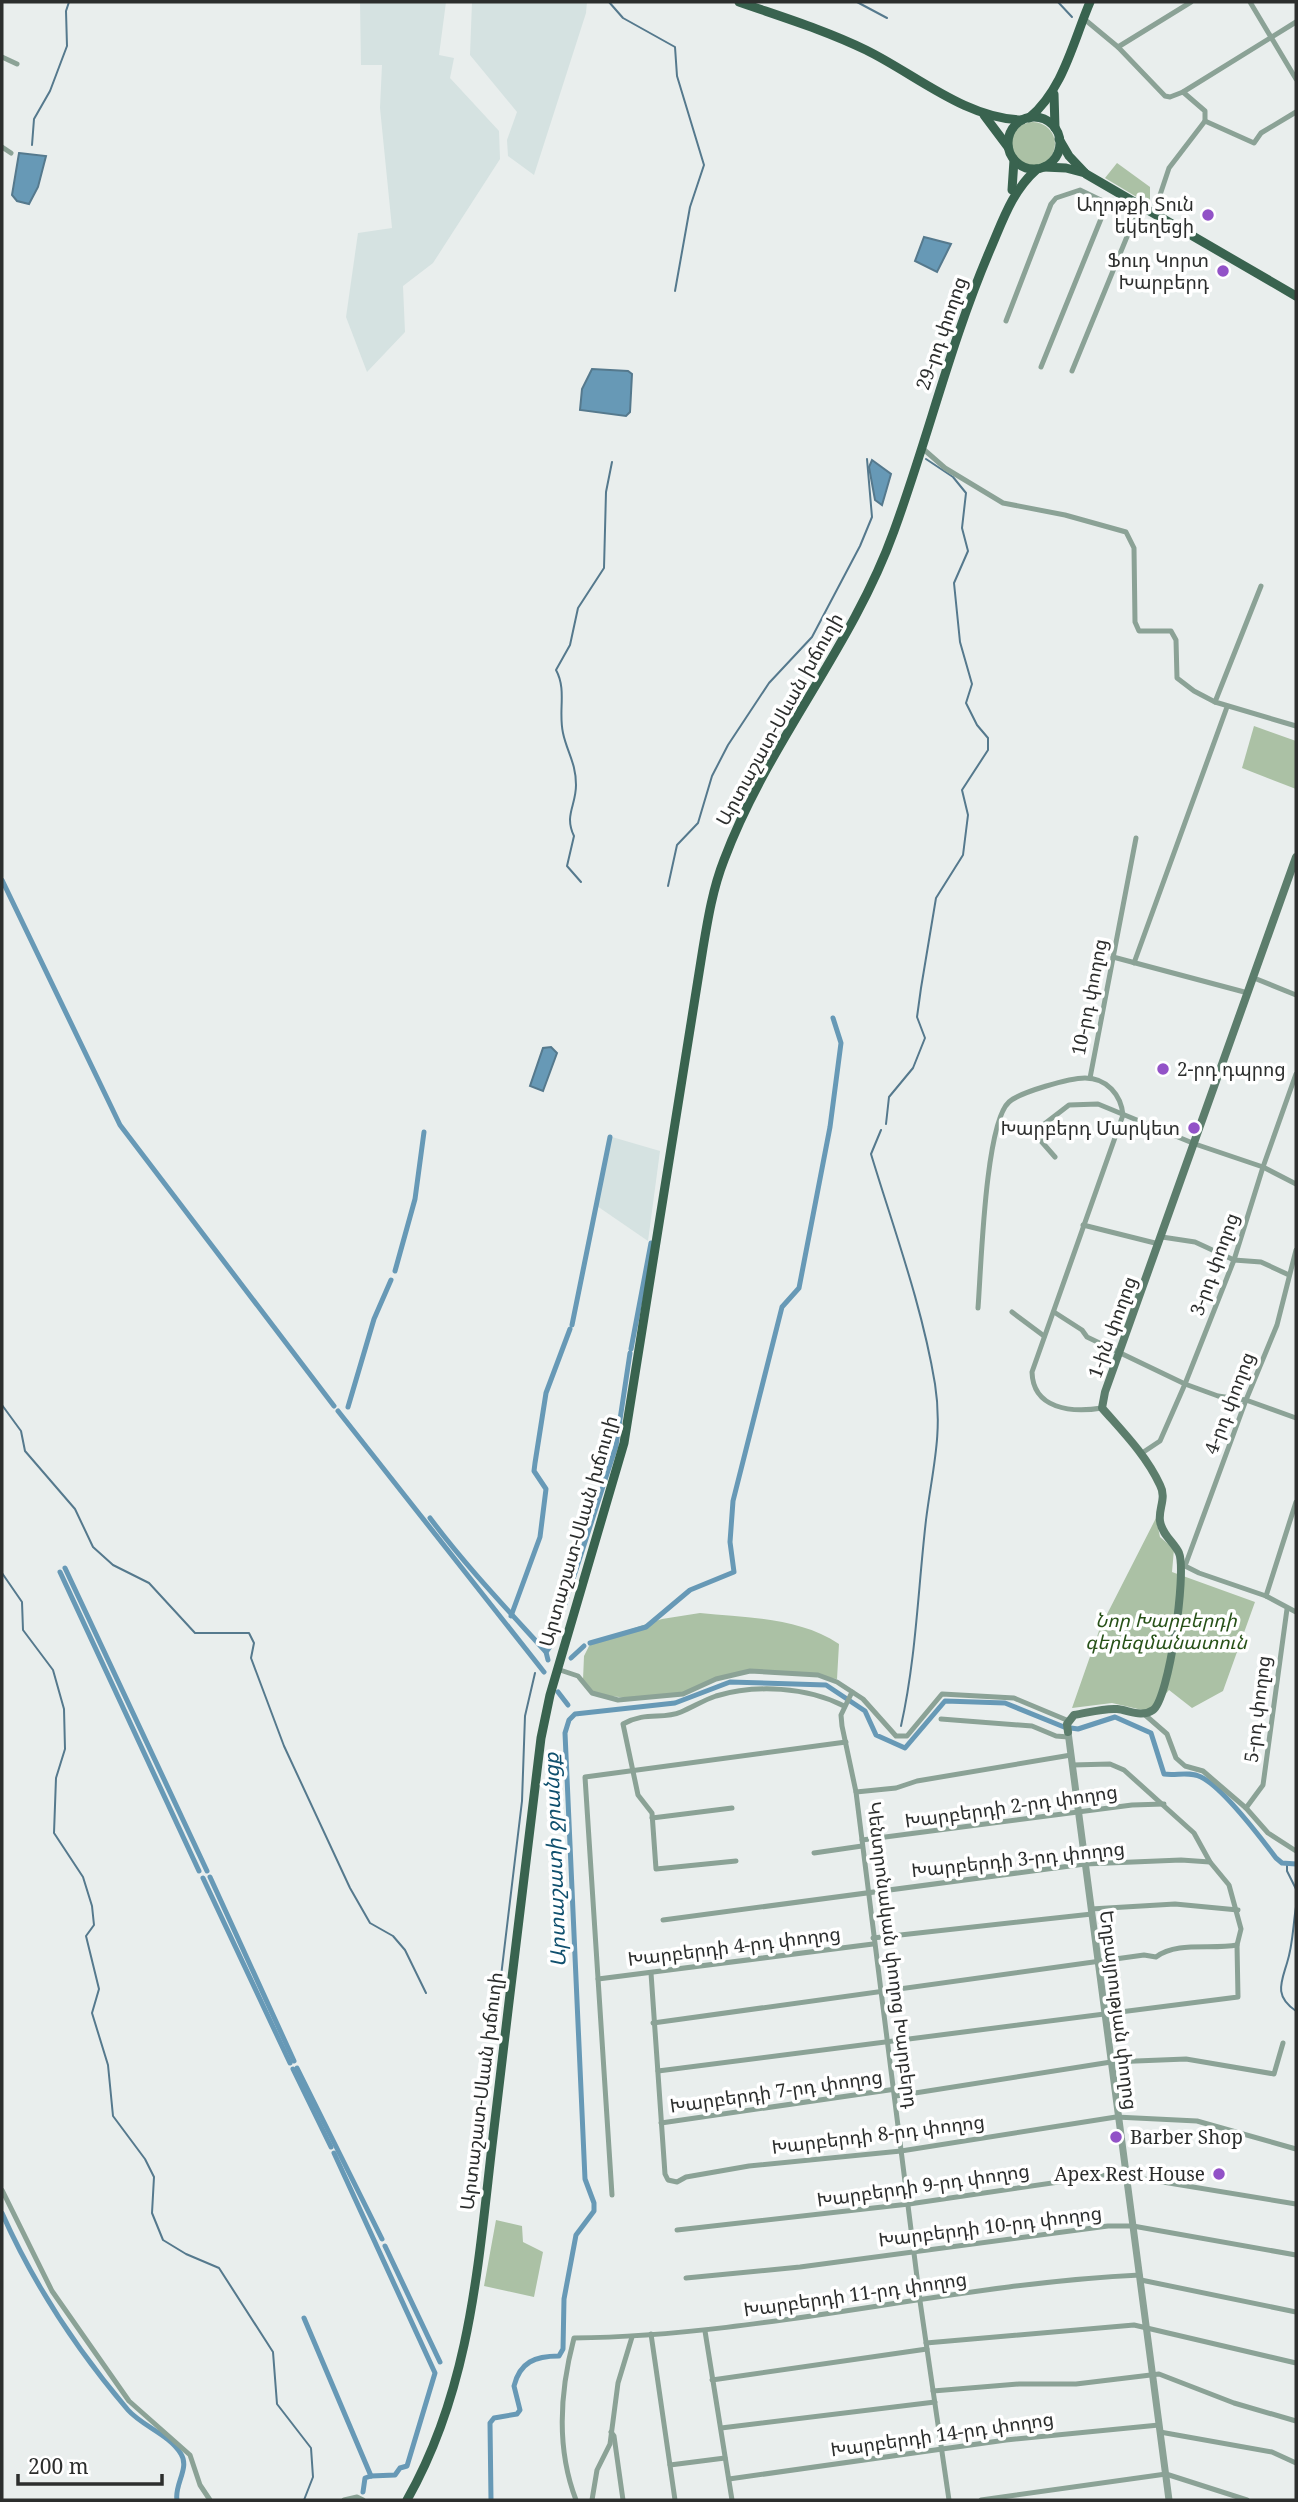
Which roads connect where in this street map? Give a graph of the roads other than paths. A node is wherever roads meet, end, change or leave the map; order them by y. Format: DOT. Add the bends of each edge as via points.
graph roads {
  1 [pos="739,2"];
  2 [pos="1090,2"];
  3 [pos="1191,2"];
  4 [pos="1250,2"];
  5 [pos="1083,18"];
  6 [pos="1296,22"];
  7 [pos="1270,37"];
  8 [pos="1118,47"];
  9 [pos="2,57"];
  10 [pos="17,64"];
  11 [pos="1296,79"];
  12 [pos="1054,90"];
  13 [pos="1183,92"];
  14 [pos="1296,112"];
  15 [pos="982,114"];
  16 [pos="1026,119"];
  17 [pos="1205,121"];
  18 [pos="1057,134"];
  19 [pos="2,147"];
  20 [pos="1008,147"];
  21 [pos="10,153"];
  22 [pos="1014,160"];
  23 [pos="1041,168"];
  24 [pos="1086,174"];
  25 [pos="1011,199"];
  26 [pos="1107,204"];
  27 [pos="1150,211"];
  28 [pos="1136,217"];
  29 [pos="1296,296"];
  30 [pos="1006,321"];
  31 [pos="1041,367"];
  32 [pos="1072,371"];
  33 [pos="921,447"];
  34 [pos="911,480"];
  35 [pos="1261,586"];
  36 [pos="1215,702"];
  37 [pos="1227,707"];
  38 [pos="1296,726"];
  39 [pos="1136,838"];
  40 [pos="1296,857"];
  41 [pos="1113,957"];
  42 [pos="1134,962"];
  43 [pos="1254,978"];
  44 [pos="1248,993"];
  45 [pos="1296,995"];
  46 [pos="1296,1074"];
  47 [pos="1090,1078"];
  48 [pos="1123,1115"];
  49 [pos="1195,1144"];
  50 [pos="1055,1157"];
  51 [pos="1263,1167"];
  52 [pos="1296,1184"];
  53 [pos="1083,1225"];
  54 [pos="1160,1240"];
  55 [pos="1296,1250"];
  56 [pos="1234,1260"];
  57 [pos="1289,1275"];
  58 [pos="978,1308"];
  59 [pos="1012,1312"];
  60 [pos="1054,1312"];
  61 [pos="1044,1336"];
  62 [pos="1121,1352"];
  63 [pos="1185,1384"];
  64 [pos="1246,1400"];
  65 [pos="1102,1408"];
  66 [pos="1296,1418"];
  67 [pos="1142,1453"];
  68 [pos="1296,1502"];
  69 [pos="1183,1564"];
  70 [pos="1266,1596"];
  71 [pos="1287,1609"];
  72 [pos="1296,1612"];
  73 [pos="557,1669"];
  74 [pos="852,1692"];
  75 [pos="844,1706"];
  76 [pos="1144,1714"];
  77 [pos="941,1719"];
  78 [pos="1068,1728"];
  79 [pos="846,1741"];
  80 [pos="1071,1755"];
  81 [pos="1072,1765"];
  82 [pos="632,1770"];
  83 [pos="856,1791"];
  84 [pos="1164,1804"];
  85 [pos="732,1808"];
  86 [pos="1246,1808"];
  87 [pos="1079,1814"];
  88 [pos="652,1818"];
  89 [pos="862,1843"];
  90 [pos="1296,1851"];
  91 [pos="814,1853"];
  92 [pos="736,1861"];
  93 [pos="1210,1862"];
  94 [pos="1085,1864"];
  95 [pos="867,1893"];
  96 [pos="1238,1910"];
  97 [pos="1091,1912"];
  98 [pos="663,1920"];
  99 [pos="873,1941"];
  100 [pos="1237,1945"];
  101 [pos="1098,1963"];
  102 [pos="651,1973"];
  103 [pos="598,1979"];
  104 [pos="880,1993"];
  105 [pos="1104,2013"];
  106 [pos="653,2023"];
  107 [pos="887,2043"];
  108 [pos="1283,2043"];
  109 [pos="1111,2062"];
  110 [pos="658,2071"];
  111 [pos="896,2093"];
  112 [pos="1116,2117"];
  113 [pos="661,2123"];
  114 [pos="1296,2149"];
  115 [pos="901,2151"];
  116 [pos="1126,2175"];
  117 [pos="2,2190"];
  118 [pos="612,2195"];
  119 [pos="909,2204"];
  120 [pos="1296,2204"];
  121 [pos="1133,2226"];
  122 [pos="677,2230"];
  123 [pos="915,2250"];
  124 [pos="1296,2255"];
  125 [pos="1140,2277"];
  126 [pos="685,2278"];
  127 [pos="920,2301"];
  128 [pos="1296,2312"];
  129 [pos="1147,2328"];
  130 [pos="705,2331"];
  131 [pos="651,2334"];
  132 [pos="632,2337"];
  133 [pos="926,2346"];
  134 [pos="1296,2363"];
  135 [pos="1153,2374"];
  136 [pos="712,2380"];
  137 [pos="933,2392"];
  138 [pos="935,2402"];
  139 [pos="1296,2421"];
  140 [pos="721,2428"];
  141 [pos="1160,2428"];
  142 [pos="611,2432"];
  143 [pos="942,2450"];
  144 [pos="725,2458"];
  145 [pos="1296,2463"];
  146 [pos="670,2465"];
  147 [pos="1166,2473"];
  148 [pos="729,2479"];
  149 [pos="210,2500"];
  150 [pos="344,2500"];
  151 [pos="363,2500"];
  152 [pos="407,2500"];
  153 [pos="576,2500"];
  154 [pos="592,2500"];
  155 [pos="623,2500"];
  156 [pos="675,2500"];
  157 [pos="732,2500"];
  158 [pos="949,2500"];
  159 [pos="981,2500"];
  160 [pos="1169,2500"];
  161 [pos="1247,2500"];
  1 -- 15 [label="main road" via="833,34"];
  2 -- 5 [label="main road"];
  3 -- 8 [label="street"];
  4 -- 7 [label="street"];
  5 -- 8 [label="street"];
  5 -- 12 [label="main road"];
  6 -- 7 [label="street"];
  7 -- 11 [label="street"];
  7 -- 13 [label="street"];
  8 -- 13 [label="street" via="1165,96"];
  9 -- 10 [label="street"];
  12 -- 16 [label="main road" via="1043,107"];
  12 -- 18 [label="main road"];
  13 -- 17 [label="street" via="1205,111"];
  14 -- 17 [label="street" via="1261,133 1254,143"];
  15 -- 16 [label="main road"];
  15 -- 20 [label="main road"];
  16 -- 18 [label="main road" via="1045,120"];
  16 -- 20 [label="main road" via="1010,134"];
  17 -- 27 [label="street" via="1169,168"];
  18 -- 23 [label="main road" via="1056,156"];
  18 -- 24 [label="main road"];
  19 -- 21 [label="street"];
  20 -- 22 [label="main road"];
  22 -- 23 [label="main road" via="1027,168"];
  22 -- 25 [label="main road, 29-րդ փողոց"];
  23 -- 24 [label="main road"];
  23 -- 25 [label="main road, 29-րդ փողոց" via="1020,184"];
  24 -- 27 [label="main road"];
  25 -- 33 [label="main road, 29-րդ փողոց" via="961,323"];
  26 -- 28 [label="street"];
  26 -- 30 [label="street" via="1080,190 1056,198"];
  26 -- 31 [label="street"];
  27 -- 28 [label="street"];
  27 -- 29 [label="main road"];
  28 -- 32 [label="street"];
  33 -- 34 [label="main road, 29-րդ փողոց"];
  33 -- 36 [label="street" via="1003,503 1126,532 1133,548 1139,631 1171,631 1176,640 1177,678"];
  34 -- 73 [label="main road, Արտաշատ-Սևան խճուղի" via="875,579 747,807 715,887 624,1443"];
  35 -- 36 [label="street"];
  36 -- 37 [label="street"];
  37 -- 38 [label="street"];
  37 -- 42 [label="street, 10-րդ փողոց"];
  39 -- 41 [label="street, 10-րդ փողոց"];
  40 -- 43 [label="main road, 1-ին փողոց"];
  41 -- 42 [label="street"];
  41 -- 47 [label="street, 10-րդ փողոց"];
  42 -- 44 [label="street"];
  43 -- 44 [label="main road, 1-ին փողոց"];
  43 -- 45 [label="street"];
  44 -- 49 [label="main road, 1-ին փողոց"];
  46 -- 51 [label="street, 3-րդ փողոց"];
  47 -- 48 [label="street" via="1118,1094"];
  47 -- 58 [label="street, 10-րդ փողոց" via="1075,1078 1017,1096 1001,1114 988,1178"];
  48 -- 49 [label="street"];
  48 -- 50 [label="street" via="1090,1104 1069,1105 1056,1113 1040,1133 1041,1142"];
  48 -- 53 [label="street"];
  49 -- 51 [label="street"];
  49 -- 54 [label="main road, 1-ին փողոց"];
  51 -- 52 [label="street"];
  51 -- 56 [label="street, 3-րդ փողոց"];
  53 -- 54 [label="street"];
  53 -- 60 [label="street"];
  54 -- 56 [label="street" via="1195,1242"];
  54 -- 62 [label="main road, 1-ին փողոց"];
  55 -- 57 [label="street, 4-րդ փողոց"];
  56 -- 57 [label="street" via="1261,1262"];
  56 -- 63 [label="street, 3-րդ փողոց"];
  57 -- 64 [label="street, 4-րդ փողոց" via="1277,1325"];
  59 -- 61 [label="street"];
  60 -- 61 [label="street"];
  60 -- 62 [label="street" via="1087,1337"];
  61 -- 65 [label="street" via="1032,1372 1032,1387 1041,1399 1065,1409"];
  62 -- 63 [label="street"];
  62 -- 65 [label="main road, 1-ին փողոց"];
  63 -- 64 [label="street"];
  63 -- 67 [label="street, 3-րդ փողոց" via="1160,1441"];
  64 -- 66 [label="street"];
  64 -- 69 [label="street, 4-րդ փողոց"];
  65 -- 67 [label="main road, 1-ին փողոց"];
  67 -- 69 [label="main road, 1-ին փողոց" via="1163,1492 1159,1520 1164,1534"];
  68 -- 70 [label="street"];
  69 -- 70 [label="street"];
  69 -- 76 [label="main road" via="1176,1630 1162,1693 1157,1707"];
  70 -- 71 [label="street"];
  71 -- 72 [label="street"];
  71 -- 86 [label="street, 5-րդ փողոց" via="1263,1785"];
  73 -- 74 [label="street" via="578,1676 592,1693 618,1700 683,1694 750,1671 818,1675"];
  73 -- 152 [label="main road, Արտաշատ-Սևան խճուղի" via="541,1738 472,2300 445,2421"];
  74 -- 75 [label="street"];
  74 -- 78 [label="street" via="896,1736 907,1736 942,1694 1014,1698"];
  75 -- 79 [label="street, Կենտրոնական փողոց Խարբերդ" via="841,1715"];
  75 -- 82 [label="street" via="805,1692 753,1691 714,1697 679,1713 635,1717 623,1724"];
  76 -- 78 [label="main road" via="1114,1708 1074,1716"];
  76 -- 86 [label="street" via="1167,1734 1176,1758 1203,1771"];
  77 -- 78 [label="street" via="1032,1726 1056,1736"];
  78 -- 80 [label="street, Եղբայրության փողոց"];
  79 -- 82 [label="street"];
  79 -- 83 [label="street, Կենտրոնական փողոց Խարբերդ"];
  80 -- 81 [label="street, Եղբայրության փողոց"];
  80 -- 83 [label="street" via="896,1788"];
  81 -- 84 [label="street" via="1110,1764 1124,1770"];
  81 -- 87 [label="street, Եղբայրության փողոց"];
  82 -- 88 [label="street" via="638,1794"];
  82 -- 103 [label="street" via="585,1777"];
  83 -- 89 [label="street, Կենտրոնական փողոց Խարբերդ"];
  84 -- 87 [label="street, Խարբերդի 2-րդ փողոց"];
  84 -- 93 [label="street" via="1194,1833"];
  85 -- 88 [label="street"];
  86 -- 90 [label="street" via="1268,1833"];
  87 -- 89 [label="street, Խարբերդի 2-րդ փողոց"];
  87 -- 94 [label="street, Եղբայրության փողոց"];
  88 -- 92 [label="street" via="656,1869"];
  89 -- 91 [label="street, Խարբերդի 2-րդ փողոց"];
  89 -- 95 [label="street, Կենտրոնական փողոց Խարբերդ"];
  93 -- 94 [label="street, Խարբերդի 3-րդ փողոց"];
  93 -- 96 [label="street" via="1229,1885"];
  94 -- 95 [label="street, Խարբերդի 3-րդ փողոց"];
  94 -- 97 [label="street, Եղբայրության փողոց"];
  95 -- 98 [label="street, Խարբերդի 3-րդ փողոց"];
  95 -- 99 [label="street, Կենտրոնական փողոց Խարբերդ"];
  96 -- 97 [label="street, Խարբերդի 4-րդ փողոց" via="1175,1904"];
  96 -- 100 [label="street" via="1241,1929"];
  97 -- 99 [label="street, Խարբերդի 4-րդ փողոց"];
  97 -- 101 [label="street, Եղբայրության փողոց"];
  99 -- 102 [label="street, Խարբերդի 4-րդ փողոց"];
  99 -- 104 [label="street, Կենտրոնական փողոց Խարբերդ"];
  100 -- 101 [label="street"];
  100 -- 105 [label="street" via="1238,1997"];
  101 -- 104 [label="street"];
  101 -- 105 [label="street, Եղբայրության փողոց"];
  102 -- 103 [label="street, Խարբերդի 4-րդ փողոց"];
  102 -- 106 [label="street, Խարբերդի 8-րդ փողոց"];
  103 -- 118 [label="street"];
  104 -- 106 [label="street"];
  104 -- 107 [label="street, Կենտրոնական փողոց Խարբերդ"];
  105 -- 107 [label="street"];
  105 -- 109 [label="street, Եղբայրության փողոց"];
  106 -- 110 [label="street, Խարբերդի 8-րդ փողոց"];
  107 -- 110 [label="street"];
  107 -- 111 [label="street, Կենտրոնական փողոց Խարբերդ"];
  108 -- 109 [label="street, Խարբերդի 7-րդ փողոց" via="1274,2074 1186,2059"];
  109 -- 111 [label="street, Խարբերդի 7-րդ փողոց"];
  109 -- 112 [label="street, Եղբայրության փողոց"];
  110 -- 113 [label="street, Խարբերդի 8-րդ փողոց"];
  111 -- 113 [label="street, Խարբերդի 7-րդ փողոց"];
  111 -- 115 [label="street, Կենտրոնական փողոց Խարբերդ"];
  112 -- 114 [label="street, Խարբերդի 8-րդ փողոց" via="1197,2121"];
  112 -- 115 [label="street, Խարբերդի 8-րդ փողոց"];
  112 -- 116 [label="street, Եղբայրության փողոց"];
  113 -- 115 [label="street, Խարբերդի 8-րդ փողոց" via="665,2174 677,2182 749,2166"];
  115 -- 119 [label="street, Կենտրոնական փողոց Խարբերդ"];
  116 -- 119 [label="street, Խարբերդի 9-րդ փողոց"];
  116 -- 120 [label="street, Խարբերդի 9-րդ փողոց"];
  116 -- 121 [label="street, Եղբայրության փողոց"];
  117 -- 149 [label="street" via="51,2291 129,2402 190,2455"];
  119 -- 122 [label="street, Խարբերդի 9-րդ փողոց"];
  119 -- 123 [label="street, Կենտրոնական փողոց Խարբերդ"];
  121 -- 123 [label="street, Խարբերդի 10-րդ փողոց"];
  121 -- 124 [label="street, Խարբերդի 10-րդ փողոց"];
  121 -- 125 [label="street, Եղբայրության փողոց"];
  123 -- 126 [label="street, Խարբերդի 10-րդ փողոց"];
  123 -- 127 [label="street, Կենտրոնական փողոց Խարբերդ"];
  125 -- 127 [label="street, Խարբերդի 11-րդ փողոց"];
  125 -- 128 [label="street, Խարբերդի 11-րդ փողոց"];
  125 -- 129 [label="street, Եղբայրության փողոց"];
  127 -- 130 [label="street, Խարբերդի 11-րդ փողոց"];
  127 -- 133 [label="street, Կենտրոնական փողոց Խարբերդ"];
  129 -- 133 [label="street" via="1134,2325"];
  129 -- 134 [label="street"];
  129 -- 135 [label="street, Եղբայրության փողոց"];
  130 -- 131 [label="street, Խարբերդի 11-րդ փողոց"];
  130 -- 136 [label="street"];
  131 -- 132 [label="street, Խարբերդի 11-րդ փողոց"];
  131 -- 146 [label="street"];
  132 -- 142 [label="street" via="618,2383"];
  132 -- 153 [label="street, Խարբերդի 11-րդ փողոց" via="574,2338 561,2400 567,2466"];
  133 -- 136 [label="street"];
  133 -- 137 [label="street, Կենտրոնական փողոց Խարբերդ"];
  135 -- 137 [label="street" via="1076,2384"];
  135 -- 139 [label="street"];
  135 -- 141 [label="street, Եղբայրության փողոց"];
  136 -- 140 [label="street"];
  137 -- 138 [label="street, Կենտրոնական փողոց Խարբերդ"];
  138 -- 140 [label="street"];
  138 -- 143 [label="street, Կենտրոնական փողոց Խարբերդ"];
  140 -- 144 [label="street"];
  141 -- 143 [label="street, Խարբերդի 14-րդ փողոց" via="1130,2426"];
  141 -- 145 [label="street, Խարբերդի 14-րդ փողոց" via="1272,2452"];
  141 -- 147 [label="street, Եղբայրության փողոց"];
  142 -- 154 [label="street"];
  142 -- 155 [label="street"];
  143 -- 148 [label="street, Խարբերդի 14-րդ փողոց"];
  143 -- 158 [label="street, Կենտրոնական փողոց Խարբերդ"];
  144 -- 146 [label="street"];
  144 -- 148 [label="street"];
  146 -- 156 [label="street"];
  147 -- 159 [label="street"];
  147 -- 160 [label="street, Եղբայրության փողոց"];
  147 -- 161 [label="street"];
  148 -- 157 [label="street"];
  150 -- 151 [label="street"];
}
